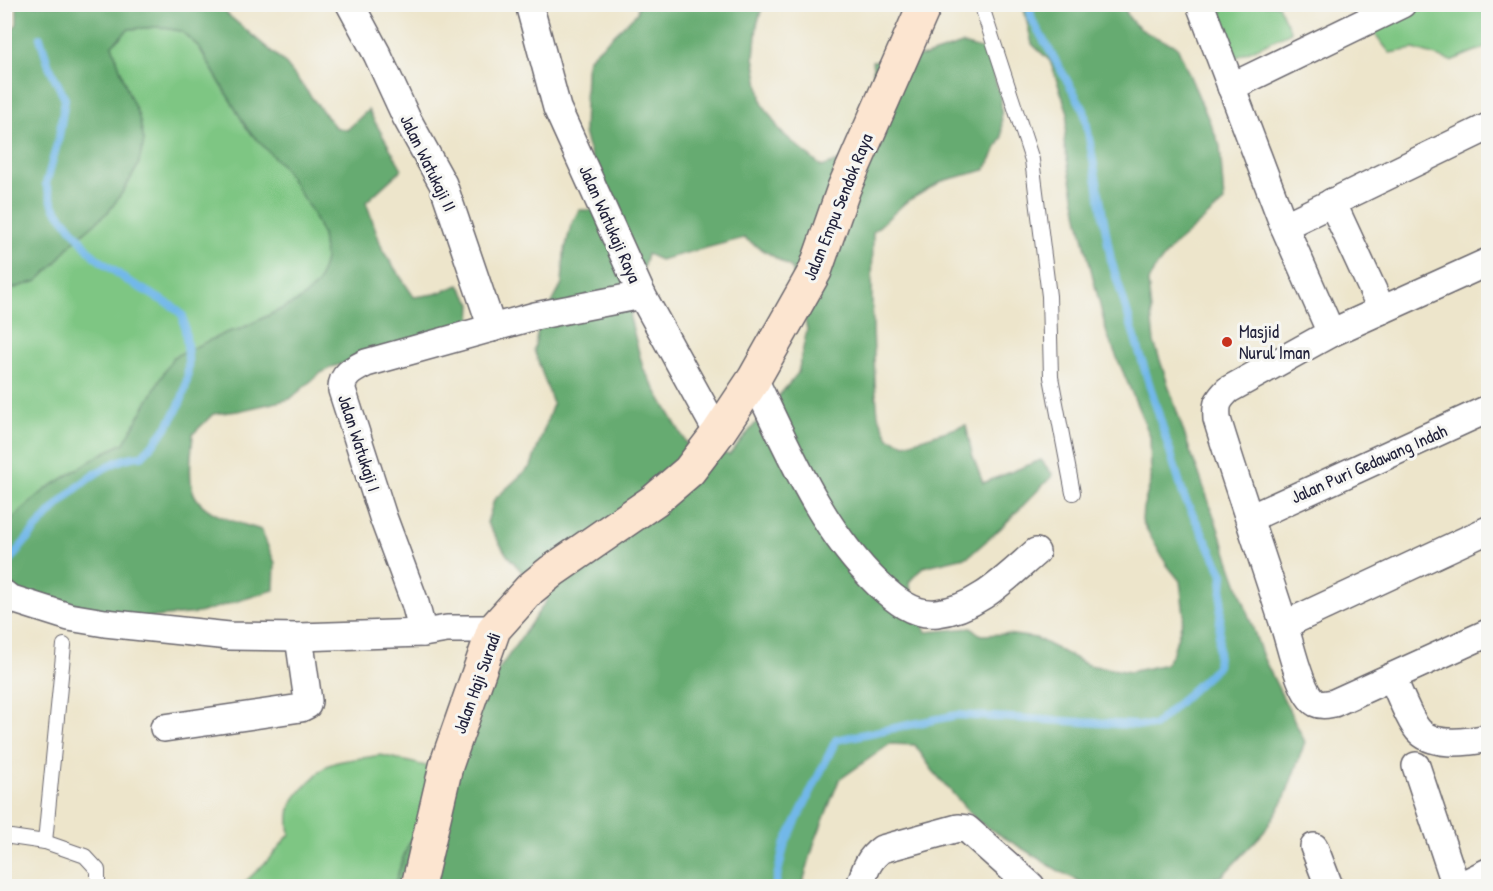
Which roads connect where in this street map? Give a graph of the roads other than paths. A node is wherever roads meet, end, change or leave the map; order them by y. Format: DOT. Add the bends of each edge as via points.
graph roads {
  1 [pos="350,4"];
  2 [pos="529,4"];
  3 [pos="925,4"];
  4 [pos="981,4"];
  5 [pos="1200,4"];
  6 [pos="1402,4"];
  7 [pos="1231,87"];
  8 [pos="1488,127"];
  9 [pos="1332,202"];
  10 [pos="1284,226"];
  11 [pos="1488,262"];
  12 [pos="642,295"];
  13 [pos="1382,310"];
  14 [pos="492,328"];
  15 [pos="1331,333"];
  16 [pos="754,379"];
  17 [pos="1488,409"];
  18 [pos="718,433"];
  19 [pos="1073,493"];
  20 [pos="1250,518"];
  21 [pos="1488,530"];
  22 [pos="1036,552"];
  23 [pos="7,596"];
  24 [pos="1284,625"];
  25 [pos="494,629"];
  26 [pos="423,633"];
  27 [pos="1488,633"];
  28 [pos="299,637"];
  29 [pos="64,645"];
  30 [pos="1392,677"];
  31 [pos="164,728"];
  32 [pos="1488,738"];
  33 [pos="1416,766"];
  34 [pos="4,836"];
  35 [pos="45,842"];
  36 [pos="1314,847"];
  37 [pos="1488,872"];
  38 [pos="98,886"];
  39 [pos="418,886"];
  40 [pos="860,886"];
  41 [pos="1031,886"];
  42 [pos="1329,886"];
  43 [pos="1458,886"];
  1 -- 14 [label="street, Jalan Watukaji II" via="442,184"];
  2 -- 12 [label="street, Jalan Watukaji Raya" via="557,108"];
  3 -- 16 [label="street, Jalan Empu Sendok Raya" via="844,188 815,272"];
  4 -- 19 [label="lane" via="1032,160 1050,296 1051,377"];
  5 -- 7 [label="street"];
  6 -- 7 [label="street"];
  7 -- 10 [label="street"];
  8 -- 9 [label="street"];
  9 -- 10 [label="street"];
  9 -- 13 [label="street"];
  10 -- 15 [label="street"];
  11 -- 13 [label="street"];
  12 -- 14 [label="street, Jalan Watukaji I"];
  12 -- 18 [label="street, Jalan Watukaji Raya"];
  13 -- 15 [label="street"];
  14 -- 26 [label="street, Jalan Watukaji I" via="366,363 349,372 341,383"];
  15 -- 20 [label="street" via="1228,390 1218,400 1217,419"];
  16 -- 18 [label="street, Jalan Empu Sendok Raya"];
  16 -- 22 [label="street" via="799,472 837,538 861,567 904,605 920,612 937,613 963,607 988,593"];
  17 -- 20 [label="street, Jalan Puri Gedawang Indah"];
  18 -- 25 [label="street, Jalan Haji Suradi" via="689,471 655,500 552,571"];
  20 -- 24 [label="street"];
  21 -- 24 [label="street"];
  23 -- 28 [label="street" via="69,617 105,623 229,636"];
  24 -- 30 [label="street" via="1304,689 1313,702 1334,703"];
  25 -- 26 [label="street"];
  25 -- 39 [label="street, Jalan Haji Suradi" via="446,766"];
  26 -- 28 [label="street"];
  27 -- 30 [label="street"];
  28 -- 31 [label="street" via="307,705"];
  29 -- 35 [label="lane"];
  30 -- 32 [label="street" via="1418,730 1427,737 1444,741"];
  33 -- 43 [label="street"];
  34 -- 35 [label="lane"];
  35 -- 38 [label="lane" via="90,860 98,870"];
  36 -- 42 [label="street"];
  37 -- 43 [label="street"];
  40 -- 41 [label="street" via="867,864 882,849 958,828 967,829"];
}
